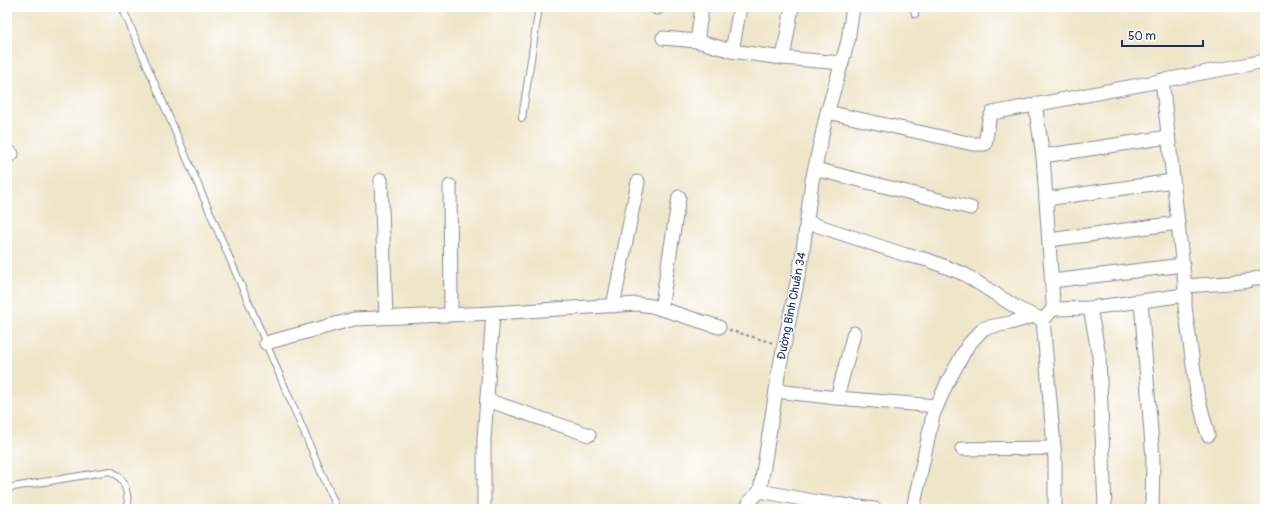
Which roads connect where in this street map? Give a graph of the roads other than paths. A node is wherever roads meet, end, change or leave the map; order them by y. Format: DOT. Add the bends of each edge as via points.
graph roads {
  1 [pos="122,7"];
  2 [pos="539,7"];
  3 [pos="702,7"];
  4 [pos="740,7"];
  5 [pos="792,7"];
  6 [pos="853,7"];
  7 [pos="913,7"];
  8 [pos="915,14"];
  9 [pos="664,38"];
  10 [pos="697,41"];
  11 [pos="732,51"];
  12 [pos="783,58"];
  13 [pos="1265,61"];
  14 [pos="842,63"];
  15 [pos="1162,80"];
  16 [pos="1035,104"];
  17 [pos="827,112"];
  18 [pos="522,118"];
  19 [pos="1168,137"];
  20 [pos="1043,156"];
  21 [pos="815,169"];
  22 [pos="381,180"];
  23 [pos="1173,181"];
  24 [pos="638,182"];
  25 [pos="450,186"];
  26 [pos="679,197"];
  27 [pos="1046,199"];
  28 [pos="971,208"];
  29 [pos="807,222"];
  30 [pos="1178,223"];
  31 [pos="1049,240"];
  32 [pos="1183,265"];
  33 [pos="1265,276"];
  34 [pos="1052,281"];
  35 [pos="1185,291"];
  36 [pos="1141,301"];
  37 [pos="613,306"];
  38 [pos="1090,308"];
  39 [pos="661,309"];
  40 [pos="1053,309"];
  41 [pos="493,313"];
  42 [pos="451,314"];
  43 [pos="386,317"];
  44 [pos="1039,318"];
  45 [pos="718,326"];
  46 [pos="854,333"];
  47 [pos="266,343"];
  48 [pos="776,390"];
  49 [pos="837,398"];
  50 [pos="487,400"];
  51 [pos="937,406"];
  52 [pos="588,435"];
  53 [pos="1208,435"];
  54 [pos="1054,448"];
  55 [pos="962,449"];
  56 [pos="7,488"];
  57 [pos="760,491"];
  58 [pos="130,509"];
  59 [pos="337,509"];
  60 [pos="486,509"];
  61 [pos="747,509"];
  62 [pos="875,509"];
  63 [pos="913,509"];
  64 [pos="1055,509"];
  65 [pos="1105,509"];
  66 [pos="1152,509"];
  1 -- 47 [label="lane"];
  2 -- 18 [label="lane"];
  3 -- 10 [label="street"];
  4 -- 11 [label="street"];
  5 -- 12 [label="street"];
  6 -- 14 [label="street, Đường Bình Chuẩn 34"];
  7 -- 8 [label="lane"];
  9 -- 10 [label="street"];
  10 -- 11 [label="street"];
  11 -- 12 [label="street"];
  12 -- 14 [label="street"];
  13 -- 15 [label="street"];
  14 -- 17 [label="street, Đường Bình Chuẩn 34"];
  15 -- 16 [label="street"];
  15 -- 19 [label="street"];
  16 -- 17 [label="street" via="992,113 986,144 972,144"];
  16 -- 20 [label="street"];
  17 -- 21 [label="street, Đường Bình Chuẩn 34"];
  19 -- 20 [label="street"];
  19 -- 23 [label="street"];
  20 -- 27 [label="street"];
  21 -- 28 [label="street"];
  21 -- 29 [label="street, Đường Bình Chuẩn 34"];
  22 -- 43 [label="street"];
  23 -- 27 [label="street"];
  23 -- 30 [label="street"];
  24 -- 37 [label="street"];
  25 -- 42 [label="street"];
  26 -- 39 [label="street"];
  27 -- 31 [label="street"];
  29 -- 44 [label="street" via="964,274"];
  29 -- 48 [label="street, Đường Bình Chuẩn 34"];
  30 -- 31 [label="street"];
  30 -- 32 [label="street"];
  31 -- 34 [label="street"];
  32 -- 34 [label="street"];
  32 -- 35 [label="street"];
  33 -- 35 [label="street"];
  34 -- 40 [label="street"];
  35 -- 36 [label="street"];
  35 -- 53 [label="street" via="1197,393"];
  36 -- 38 [label="street"];
  36 -- 66 [label="street" via="1152,459"];
  37 -- 39 [label="street" via="637,304"];
  37 -- 41 [label="street"];
  38 -- 40 [label="street"];
  38 -- 65 [label="street" via="1099,356"];
  39 -- 45 [label="street"];
  40 -- 44 [label="street"];
  41 -- 42 [label="street"];
  41 -- 50 [label="street"];
  42 -- 43 [label="street"];
  43 -- 47 [label="street" via="354,319"];
  44 -- 51 [label="street" via="984,328 968,345"];
  44 -- 54 [label="street"];
  46 -- 49 [label="street"];
  47 -- 59 [label="lane"];
  48 -- 49 [label="street"];
  48 -- 57 [label="street, Đường Bình Chuẩn 34"];
  49 -- 51 [label="street"];
  50 -- 52 [label="street"];
  50 -- 60 [label="street" via="484,439"];
  51 -- 63 [label="street"];
  54 -- 55 [label="street"];
  54 -- 64 [label="street"];
  56 -- 58 [label="lane" via="110,471 118,474 124,482"];
  57 -- 61 [label="street" via="750,501"];
  57 -- 62 [label="street"];
}
